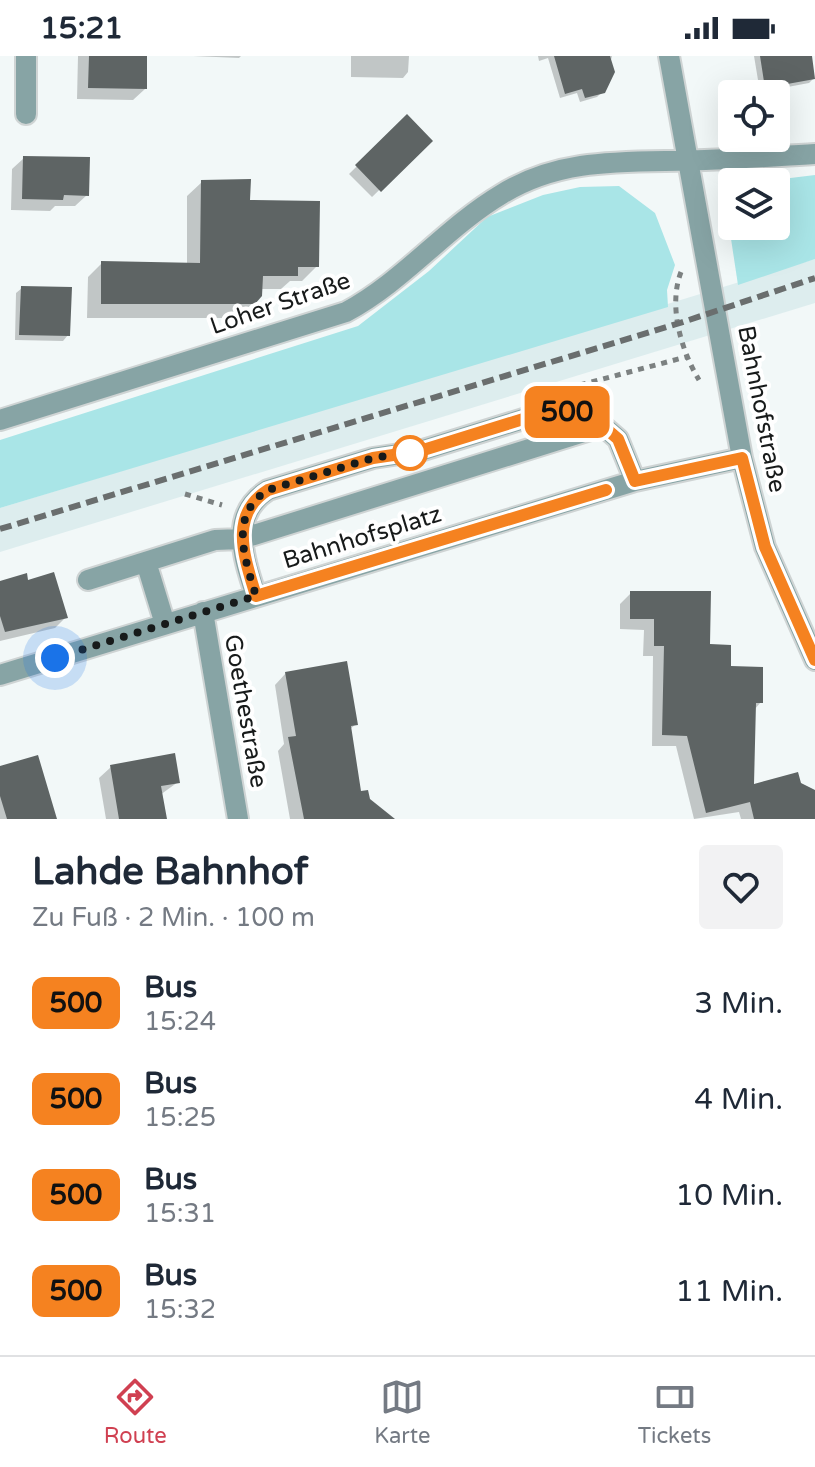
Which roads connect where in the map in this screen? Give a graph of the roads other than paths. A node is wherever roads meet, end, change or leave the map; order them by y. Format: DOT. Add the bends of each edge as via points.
graph roads {
  1 [pos="26,56"];
  2 [pos="669,56"];
  3 [pos="26,114"];
  4 [pos="815,154"];
  5 [pos="688,160"];
  6 [pos="0,420"];
  7 [pos="603,426"];
  8 [pos="742,458"];
  9 [pos="635,481"];
  10 [pos="241,539"];
  11 [pos="146,562"];
  12 [pos="88,580"];
  13 [pos="256,596"];
  14 [pos="203,612"];
  15 [pos="165,624"];
  16 [pos="815,660"];
  17 [pos="0,675"];
  18 [pos="238,819"];
  1 -- 3 [label="street"];
  2 -- 5 [label="street, Bahnhofstraße"];
  4 -- 5 [label="street, Loher Straße"];
  5 -- 6 [label="street, Loher Straße" via="603,161 553,171 503,193 381,293 346,312"];
  5 -- 8 [label="street, Bahnhofstraße"];
  7 -- 9 [label="street" via="628,456"];
  7 -- 10 [label="street"];
  7 -- 10 [label="street" via="572,411 533,416 268,490 246,513"];
  8 -- 9 [label="street, Bahnhofsplatz"];
  8 -- 16 [label="street, Bahnhofstraße" via="765,547"];
  9 -- 13 [label="street, Bahnhofsplatz"];
  10 -- 11 [label="street" via="215,540"];
  10 -- 13 [label="street"];
  11 -- 12 [label="street"];
  11 -- 15 [label="street"];
  13 -- 14 [label="street, Bahnhofsplatz"];
  14 -- 15 [label="street, Bahnhofsplatz"];
  14 -- 18 [label="street, Goethestraße"];
  15 -- 17 [label="street, Bahnhofsplatz"];
}
